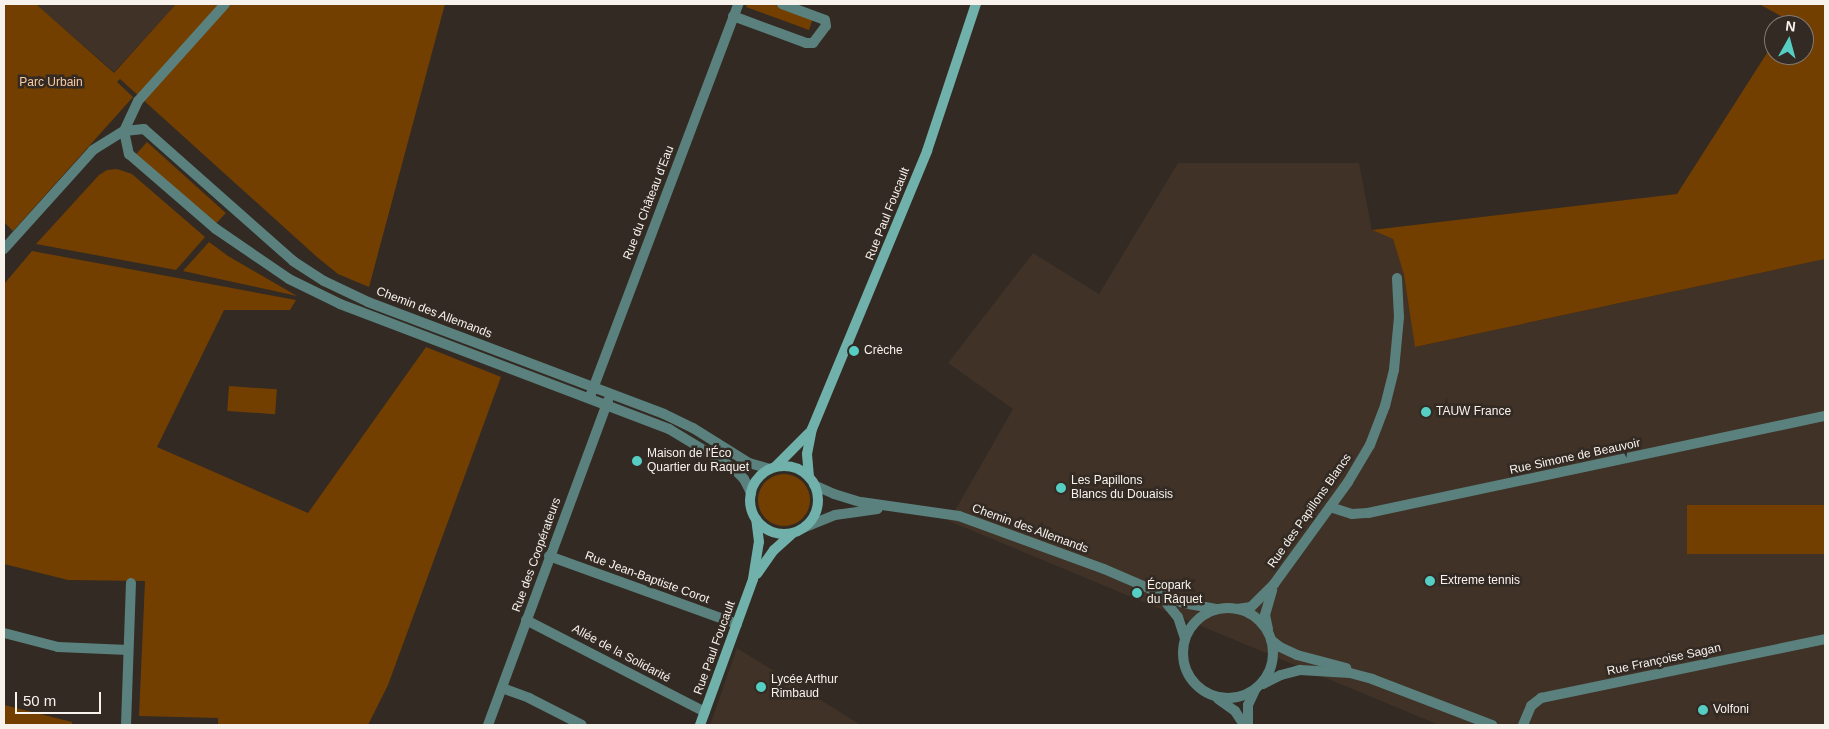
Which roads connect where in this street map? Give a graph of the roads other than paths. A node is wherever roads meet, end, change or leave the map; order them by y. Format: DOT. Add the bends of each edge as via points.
graph roads {
  1 [pos="225,4"];
  2 [pos="738,4"];
  3 [pos="782,4"];
  4 [pos="976,4"];
  5 [pos="733,16"];
  6 [pos="124,131"];
  7 [pos="4,249"];
  8 [pos="1397,278"];
  9 [pos="593,387"];
  10 [pos="611,394"];
  11 [pos="589,398"];
  12 [pos="606,405"];
  13 [pos="1825,416"];
  14 [pos="812,428"];
  15 [pos="773,468"];
  16 [pos="812,481"];
  17 [pos="751,493"];
  18 [pos="1330,507"];
  19 [pos="896,508"];
  20 [pos="756,519"];
  21 [pos="805,526"];
  22 [pos="794,533"];
  23 [pos="549,556"];
  24 [pos="753,579"];
  25 [pos="131,583"];
  26 [pos="1274,584"];
  27 [pos="1151,589"];
  28 [pos="1237,609"];
  29 [pos="1217,610"];
  30 [pos="526,620"];
  31 [pos="737,624"];
  32 [pos="4,633"];
  33 [pos="1270,637"];
  34 [pos="1185,639"];
  35 [pos="1825,639"];
  36 [pos="128,650"];
  37 [pos="1372,679"];
  38 [pos="502,688"];
  39 [pos="1258,688"];
  40 [pos="1213,696"];
  41 [pos="705,712"];
  42 [pos="126,725"];
  43 [pos="488,725"];
  44 [pos="582,725"];
  45 [pos="700,725"];
  46 [pos="1246,725"];
  47 [pos="1492,725"];
  48 [pos="1523,725"];
  1 -- 6 [label="street" via="138,100"];
  2 -- 5 [label="street, Rue du Château d'Eau"];
  3 -- 5 [label="street" via="825,20 826,27 813,43"];
  4 -- 14 [label="street, Rue Paul Foucault" via="930,144"];
  5 -- 9 [label="street, Rue du Château d'Eau"];
  6 -- 7 [label="street" via="93,150"];
  6 -- 9 [label="street, Chemin des Allemands" via="147,131 293,261 324,281 368,302"];
  6 -- 11 [label="street, Chemin des Allemands" via="129,154 216,230 289,279 340,304"];
  8 -- 18 [label="street, Rue des Papillons Blancs" via="1398,343 1385,406 1362,460"];
  9 -- 10 [label="street, Chemin des Allemands"];
  9 -- 11 [label="street, Rue du Château d'Eau"];
  10 -- 12 [label="street, Rue des Coopérateurs"];
  10 -- 15 [label="street, Chemin des Allemands" via="684,423 749,463"];
  11 -- 12 [label="street, Chemin des Allemands"];
  12 -- 17 [label="street, Chemin des Allemands" via="670,429 703,448 737,471 747,482"];
  12 -- 23 [label="street, Rue des Coopérateurs"];
  13 -- 18 [label="street, Rue Simone de Beauvoir" via="1368,513 1352,514"];
  14 -- 15 [label="street, Rue Paul Foucault" via="797,448"];
  14 -- 16 [label="street, Rue Paul Foucault" via="807,454"];
  15 -- 16 [label="street" via="795,468"];
  15 -- 17 [label="street" via="760,476"];
  16 -- 19 [label="street, Chemin des Allemands" via="852,500"];
  16 -- 21 [label="street" via="818,497 817,507"];
  17 -- 20 [label="street"];
  18 -- 26 [label="street, Rue des Papillons Blancs"];
  19 -- 21 [label="street, Chemin des Allemands" via="835,515"];
  19 -- 27 [label="street, Chemin des Allemands" via="959,516"];
  20 -- 22 [label="street" via="771,532"];
  20 -- 24 [label="street, Rue Paul Foucault" via="759,542"];
  21 -- 22 [label="street"];
  22 -- 24 [label="street, Rue Paul Foucault" via="774,550"];
  23 -- 30 [label="street, Rue des Coopérateurs"];
  23 -- 31 [label="street, Rue Jean-Baptiste Corot"];
  24 -- 31 [label="street, Rue Paul Foucault"];
  25 -- 36 [label="street"];
  26 -- 28 [label="street, Rue des Papillons Blancs" via="1251,607"];
  26 -- 33 [label="street, Rue des Papillons Blancs" via="1265,615"];
  27 -- 29 [label="street, Chemin des Allemands" via="1182,604"];
  27 -- 34 [label="street, Chemin des Allemands" via="1174,612"];
  28 -- 29 [label="street"];
  28 -- 33 [label="street" via="1256,618"];
  29 -- 34 [label="street" via="1200,618"];
  30 -- 38 [label="street, Rue des Coopérateurs"];
  30 -- 41 [label="street, Allée de la Solidarité"];
  31 -- 41 [label="street, Rue Paul Foucault"];
  32 -- 36 [label="street" via="58,647"];
  33 -- 37 [label="street" via="1286,650"];
  33 -- 39 [label="street" via="1274,654 1271,667"];
  34 -- 40 [label="street" via="1183,658 1187,672 1200,689"];
  35 -- 48 [label="street, Rue Françoise Sagan" via="1541,698 1531,706"];
  36 -- 42 [label="street"];
  37 -- 39 [label="street" via="1338,672 1300,670 1281,675"];
  37 -- 47 [label="street"];
  38 -- 43 [label="street, Rue des Coopérateurs"];
  38 -- 44 [label="street"];
  39 -- 40 [label="street" via="1235,698"];
  39 -- 46 [label="street" via="1248,705"];
  40 -- 46 [label="street" via="1230,706"];
  41 -- 45 [label="street, Rue Paul Foucault"];
}
